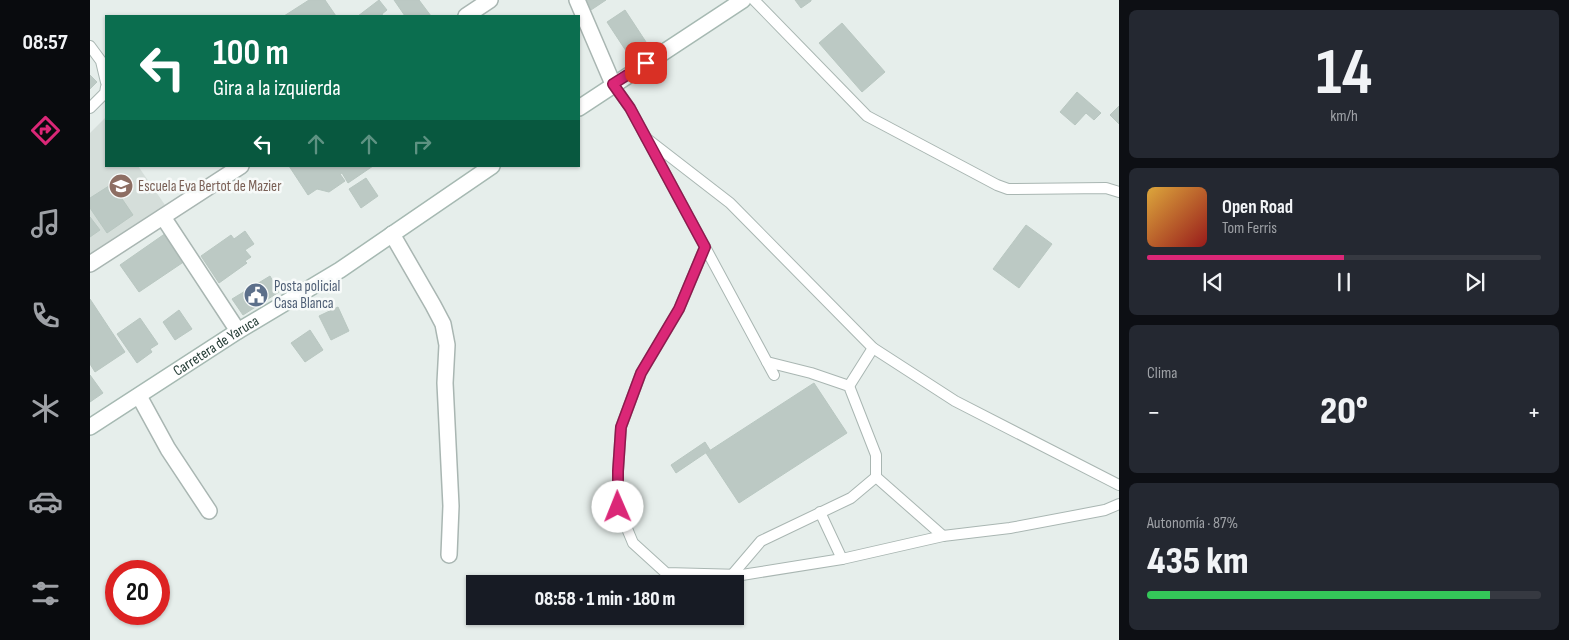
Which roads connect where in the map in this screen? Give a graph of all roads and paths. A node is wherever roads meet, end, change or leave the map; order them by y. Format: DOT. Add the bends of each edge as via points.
graph roads {
  1 [pos="490,0"];
  2 [pos="577,0"];
  3 [pos="742,0"];
  4 [pos="754,0"];
  5 [pos="468,15"];
  6 [pos="90,46"];
  7 [pos="105,78"];
  8 [pos="613,84"];
  9 [pos="105,93"];
  10 [pos="580,107"];
  11 [pos="90,108"];
  12 [pos="646,138"];
  13 [pos="239,167"];
  14 [pos="491,167"];
  15 [pos="1119,192"];
  16 [pos="164,217"];
  17 [pos="392,234"];
  18 [pos="705,247"];
  19 [pos="90,264"];
  20 [pos="238,331"];
  21 [pos="873,348"];
  22 [pos="767,362"];
  23 [pos="774,375"];
  24 [pos="849,386"];
  25 [pos="139,396"];
  26 [pos="90,427"];
  27 [pos="876,477"];
  28 [pos="1119,485"];
  29 [pos="1119,504"];
  30 [pos="209,511"];
  31 [pos="820,512"];
  32 [pos="944,536"];
  33 [pos="449,554"];
  34 [pos="842,560"];
  35 [pos="732,575"];
  36 [pos="742,575"];
  1 -- 5 [label="street"];
  2 -- 8 [label="street"];
  3 -- 8 [label="street"];
  4 -- 15 [label="lane" via="867,116 996,185 1008,189 1106,188"];
  6 -- 7 [label="lane" via="101,61"];
  8 -- 10 [label="street"];
  8 -- 12 [label="lane"];
  9 -- 11 [label="lane"];
  12 -- 18 [label="lane"];
  12 -- 21 [label="lane" via="730,203"];
  13 -- 16 [label="street"];
  14 -- 17 [label="street, Carretera de Yaruca"];
  16 -- 19 [label="street"];
  16 -- 20 [label="street"];
  17 -- 20 [label="street, Carretera de Yaruca" via="340,270"];
  17 -- 33 [label="street" via="443,324 447,345"];
  18 -- 22 [label="lane"];
  18 -- 35 [label="lane" via="679,309 641,373 621,427 618,507 633,543 666,573"];
  20 -- 25 [label="street, Carretera de Yaruca"];
  21 -- 24 [label="lane"];
  21 -- 28 [label="lane" via="955,401"];
  22 -- 23 [label="lane"];
  22 -- 24 [label="lane"];
  24 -- 27 [label="lane" via="876,455"];
  25 -- 26 [label="street, Carretera de Yaruca"];
  25 -- 30 [label="street" via="168,449"];
  27 -- 31 [label="lane" via="851,498"];
  27 -- 32 [label="lane"];
  29 -- 32 [label="lane" via="1105,510 1010,528"];
  31 -- 34 [label="lane"];
  31 -- 35 [label="lane" via="761,541"];
  32 -- 34 [label="lane"];
  34 -- 36 [label="lane"];
}
